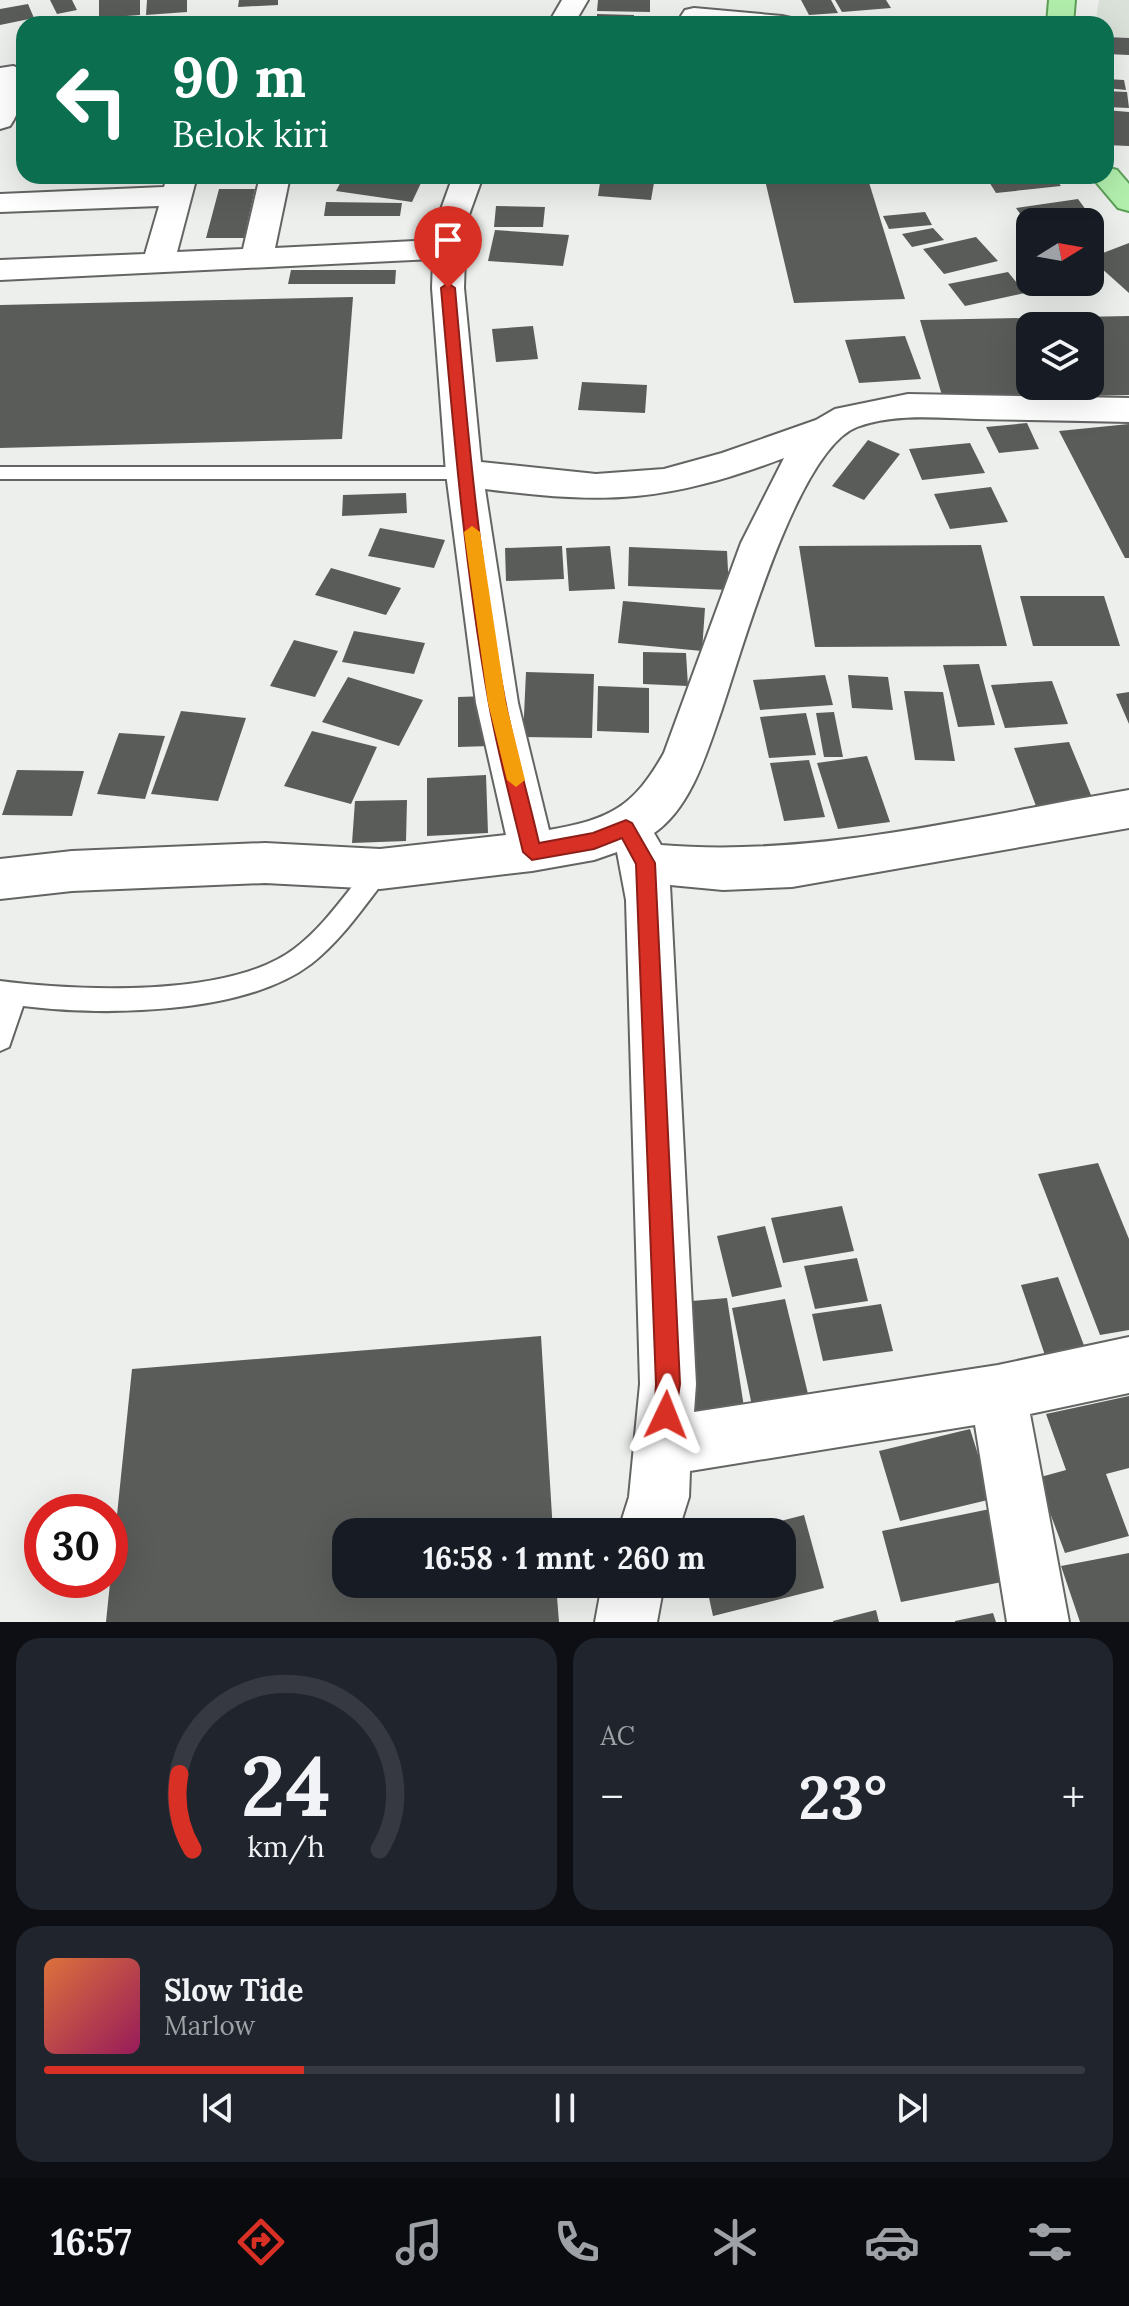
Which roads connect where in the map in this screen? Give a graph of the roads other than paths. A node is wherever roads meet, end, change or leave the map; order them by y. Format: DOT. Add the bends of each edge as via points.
graph roads {
  1 [pos="0,76"];
  2 [pos="4,136"];
  3 [pos="273,184"];
  4 [pos="465,184"];
  5 [pos="1113,184"];
  6 [pos="178,186"];
  7 [pos="1129,202"];
  8 [pos="0,203"];
  9 [pos="450,249"];
  10 [pos="257,256"];
  11 [pos="158,263"];
  12 [pos="0,270"];
  13 [pos="1129,410"];
  14 [pos="829,428"];
  15 [pos="0,473"];
  16 [pos="464,473"];
  17 [pos="1129,809"];
  18 [pos="636,846"];
  19 [pos="532,852"];
  20 [pos="380,869"];
  21 [pos="0,879"];
  22 [pos="8,994"];
  23 [pos="0,1039"];
  24 [pos="1129,1365"];
  25 [pos="998,1393"];
  26 [pos="664,1446"];
  27 [pos="652,1518"];
  28 [pos="630,1598"];
  29 [pos="626,1622"];
  30 [pos="1038,1622"];
  1 -- 2 [label="street" via="13,74"];
  3 -- 10 [label="street"];
  4 -- 9 [label="street" via="451,223"];
  5 -- 7 [label="main road"];
  6 -- 8 [label="street"];
  6 -- 11 [label="street"];
  9 -- 10 [label="street"];
  9 -- 16 [label="street" via="448,288"];
  10 -- 11 [label="street" via="248,261"];
  11 -- 12 [label="street"];
  13 -- 14 [label="street" via="908,406 847,417"];
  14 -- 16 [label="street" via="743,460 641,485 591,486"];
  14 -- 18 [label="street" via="803,456 760,543 684,757 644,816"];
  15 -- 16 [label="lane"];
  16 -- 19 [label="street" via="497,703"];
  17 -- 18 [label="street" via="792,867 723,870"];
  18 -- 19 [label="street" via="594,841"];
  18 -- 26 [label="street" via="668,1384"];
  19 -- 20 [label="street"];
  20 -- 21 [label="street" via="265,863"];
  20 -- 22 [label="lane" via="317,943 289,966 256,979 204,990 85,1001"];
  22 -- 23 [label="lane"];
  24 -- 25 [label="street"];
  25 -- 26 [label="street"];
  25 -- 30 [label="street"];
  26 -- 27 [label="street"];
  28 -- 29 [label="street"];
}
